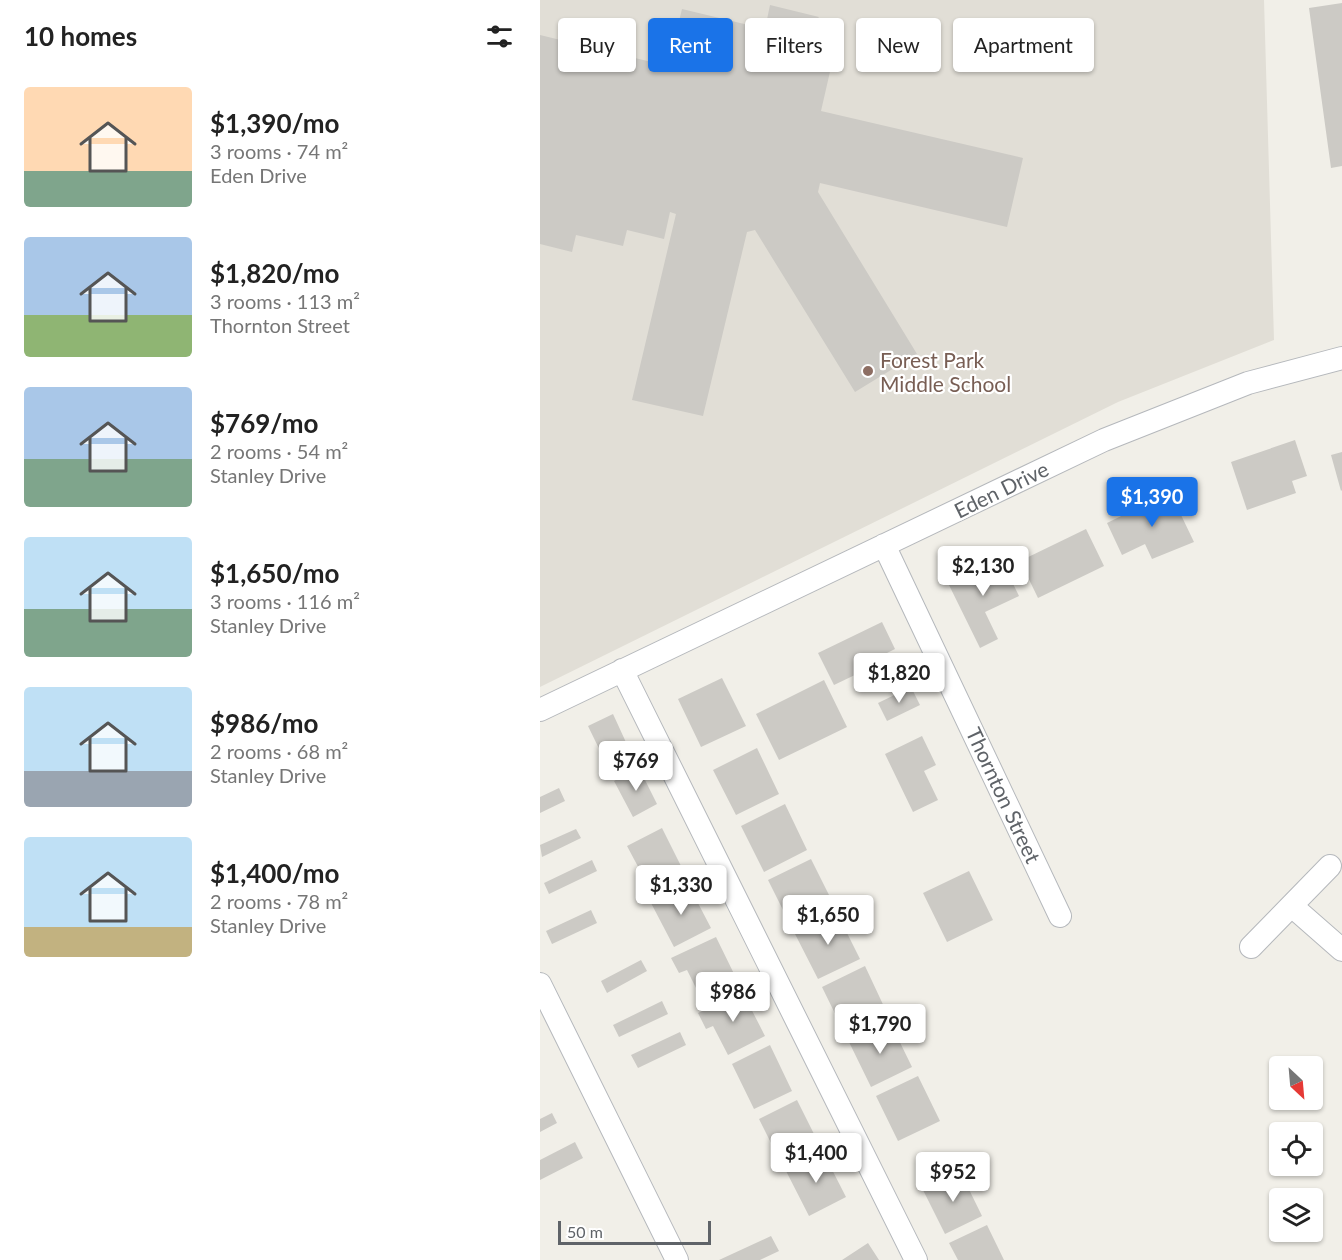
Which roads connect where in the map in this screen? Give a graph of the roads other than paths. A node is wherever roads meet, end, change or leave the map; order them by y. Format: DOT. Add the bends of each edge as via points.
graph roads {
  1 [pos="1342,358"];
  2 [pos="884,545"];
  3 [pos="622,670"];
  4 [pos="540,710"];
  5 [pos="1330,866"];
  6 [pos="1293,907"];
  7 [pos="1060,916"];
  8 [pos="1251,947"];
  9 [pos="1342,950"];
  10 [pos="540,984"];
  11 [pos="677,1260"];
  12 [pos="916,1260"];
  1 -- 2 [label="street, Eden Drive" via="1268,377 1162,415"];
  2 -- 3 [label="street, Eden Drive"];
  2 -- 7 [label="street, Thornton Street"];
  3 -- 4 [label="street, Eden Drive"];
  3 -- 12 [label="street"];
  5 -- 6 [label="street"];
  6 -- 8 [label="street"];
  6 -- 9 [label="street"];
  10 -- 11 [label="street"];
}
